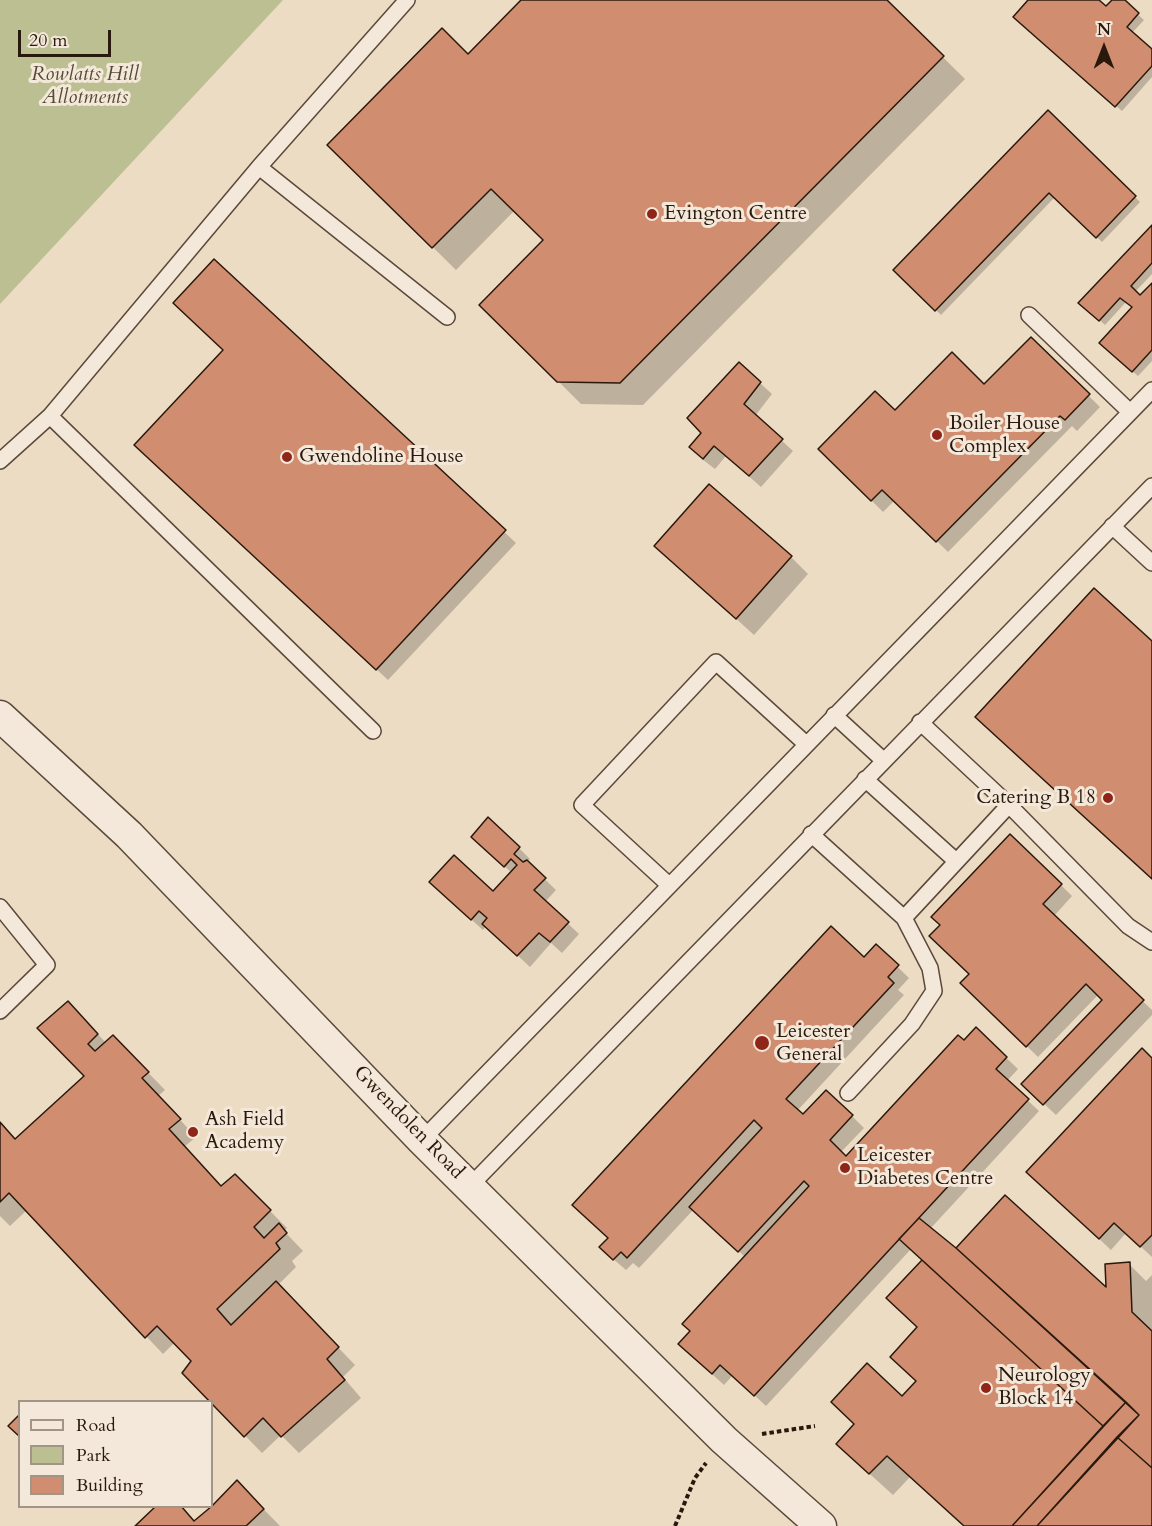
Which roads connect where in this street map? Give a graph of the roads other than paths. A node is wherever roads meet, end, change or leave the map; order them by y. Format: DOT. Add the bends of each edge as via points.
graph roads {
  1 [pos="407,0"];
  2 [pos="259,167"];
  3 [pos="1029,315"];
  4 [pos="447,317"];
  5 [pos="1152,390"];
  6 [pos="1130,412"];
  7 [pos="50,416"];
  8 [pos="0,461"];
  9 [pos="1152,486"];
  10 [pos="1112,526"];
  11 [pos="1152,563"];
  12 [pos="834,715"];
  13 [pos="0,716"];
  14 [pos="920,722"];
  15 [pos="373,731"];
  16 [pos="806,744"];
  17 [pos="883,760"];
  18 [pos="865,779"];
  19 [pos="1009,805"];
  20 [pos="811,834"];
  21 [pos="956,861"];
  22 [pos="669,885"];
  23 [pos="0,907"];
  24 [pos="904,918"];
  25 [pos="1152,942"];
  26 [pos="0,1011"];
  27 [pos="848,1093"];
  28 [pos="422,1140"];
  29 [pos="470,1186"];
  30 [pos="821,1526"];
  1 -- 2 [label="lane"];
  2 -- 4 [label="lane"];
  2 -- 7 [label="lane"];
  3 -- 6 [label="lane"];
  5 -- 6 [label="lane"];
  6 -- 12 [label="lane"];
  7 -- 8 [label="lane"];
  7 -- 15 [label="lane"];
  9 -- 10 [label="lane"];
  10 -- 11 [label="lane"];
  10 -- 14 [label="lane"];
  12 -- 16 [label="lane"];
  12 -- 17 [label="lane"];
  13 -- 28 [label="street, Gwendolen Road" via="129,835"];
  14 -- 17 [label="lane"];
  14 -- 19 [label="lane"];
  16 -- 22 [label="lane"];
  16 -- 22 [label="lane" via="716,662 582,805"];
  17 -- 18 [label="lane"];
  18 -- 20 [label="lane"];
  18 -- 21 [label="lane"];
  19 -- 21 [label="lane"];
  19 -- 25 [label="lane" via="1128,926"];
  20 -- 24 [label="lane"];
  20 -- 29 [label="lane"];
  21 -- 24 [label="lane"];
  22 -- 28 [label="lane"];
  23 -- 26 [label="lane" via="47,965"];
  24 -- 27 [label="lane" via="930,968 934,991 912,1024"];
  28 -- 29 [label="street, Gwendolen Road"];
  29 -- 30 [label="street, Gwendolen Road" via="723,1440"];
}
